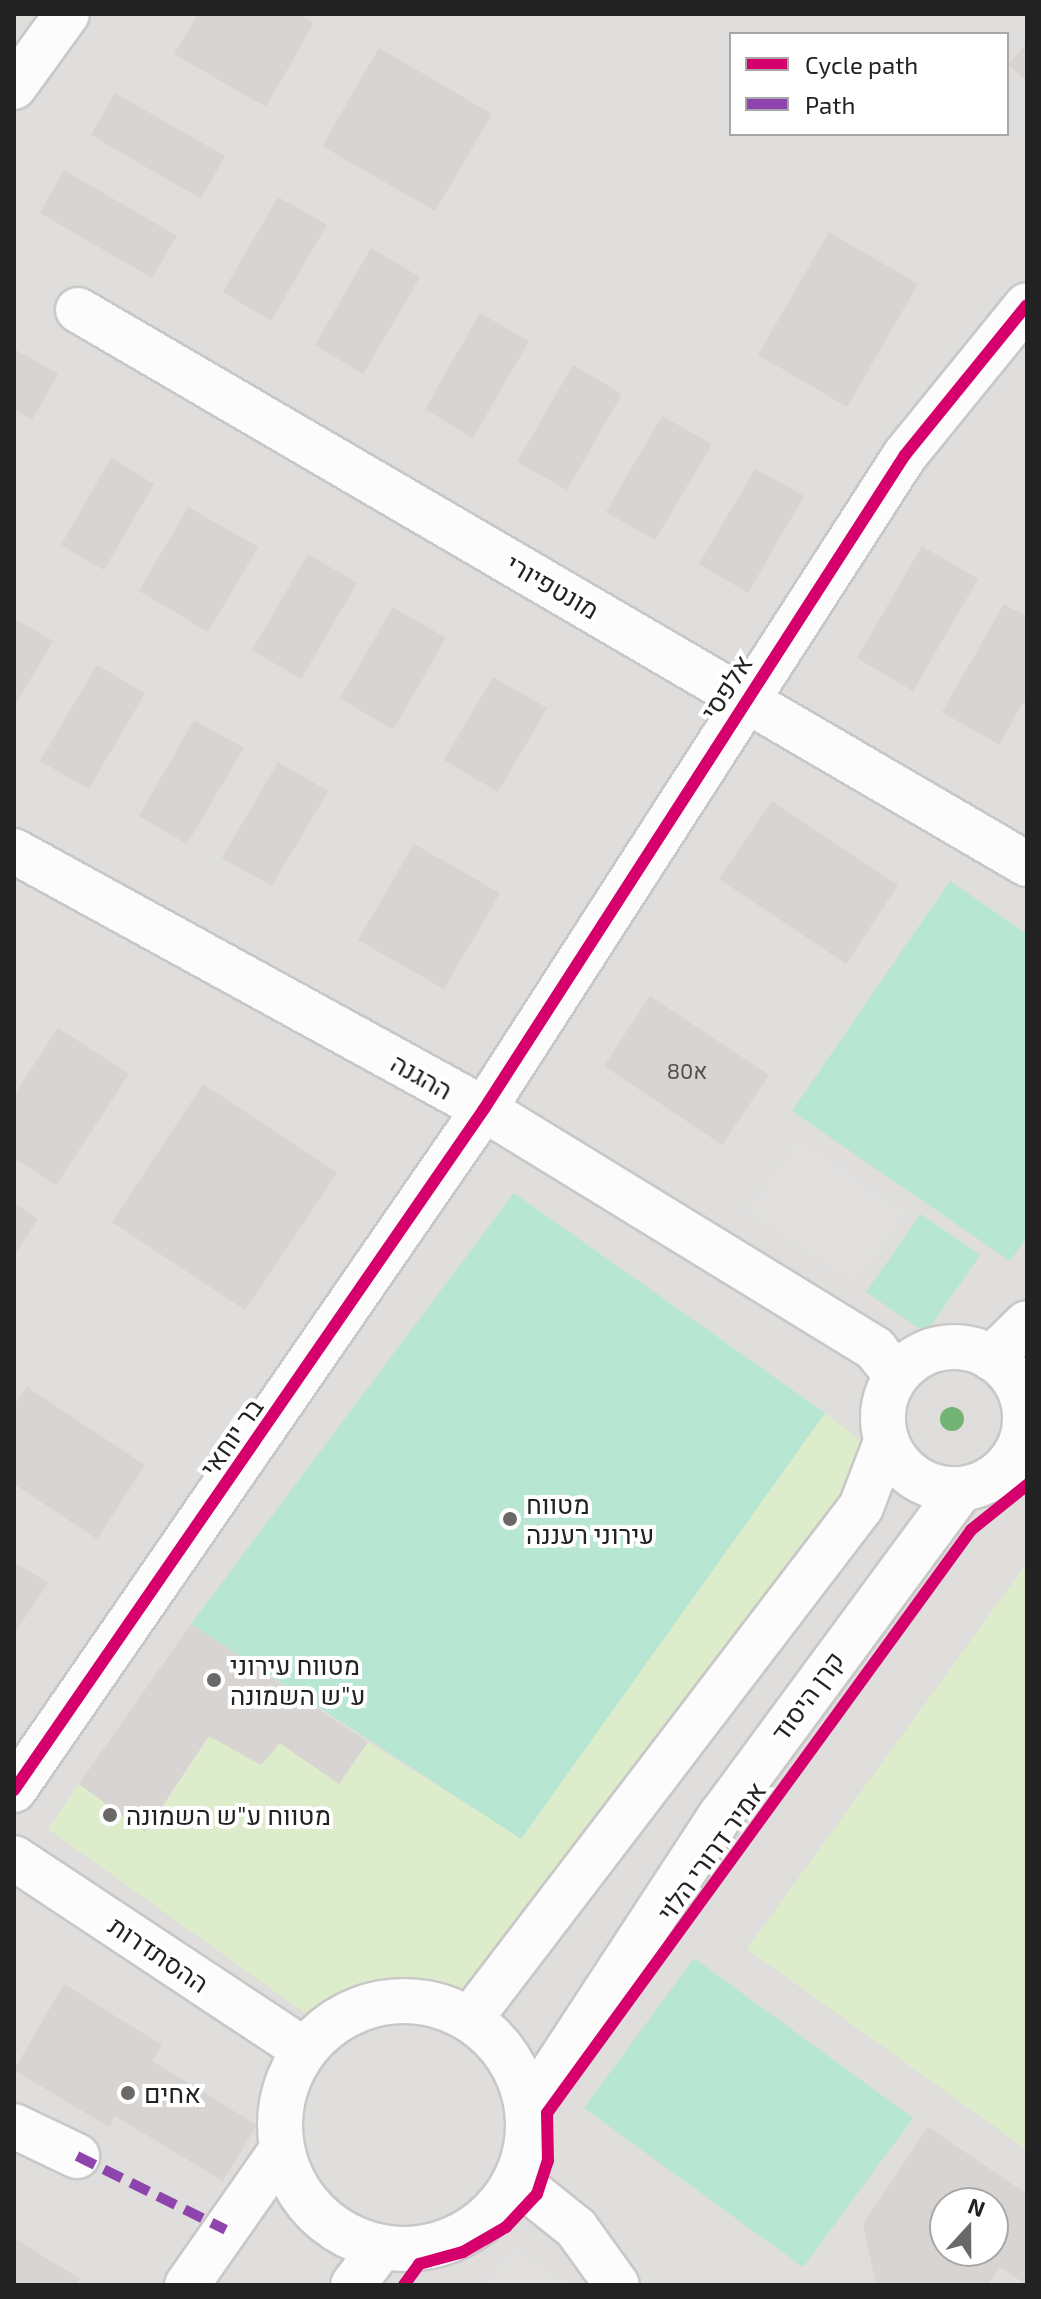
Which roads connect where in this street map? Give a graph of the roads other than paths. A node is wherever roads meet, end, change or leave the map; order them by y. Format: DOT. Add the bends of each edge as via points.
graph roads {
  1 [pos="67,14"];
  2 [pos="14,87"];
  3 [pos="1027,305"];
  4 [pos="78,310"];
  5 [pos="745,697"];
  6 [pos="14,851"];
  7 [pos="1027,864"];
  8 [pos="484,1109"];
  9 [pos="1027,1323"];
  10 [pos="991,1358"];
  11 [pos="896,1375"];
  12 [pos="1026,1405"];
  13 [pos="886,1442"];
  14 [pos="961,1489"];
  15 [pos="14,1790"];
  16 [pos="14,1858"];
  17 [pos="470,2019"];
  18 [pos="304,2050"];
  19 [pos="529,2108"];
  20 [pos="14,2126"];
  21 [pos="281,2151"];
  22 [pos="77,2156"];
  23 [pos="516,2180"];
  24 [pos="381,2248"];
  25 [pos="187,2285"];
  26 [pos="353,2285"];
  27 [pos="617,2285"];
  1 -- 2 [label="street"];
  3 -- 5 [label="street, אלפסי" via="905,455"];
  4 -- 5 [label="street, מונטפיורי"];
  5 -- 7 [label="street, מונטפיורי"];
  5 -- 8 [label="street, אלפסי"];
  6 -- 8 [label="street, ההגנה"];
  8 -- 11 [label="street, ההגנה" via="875,1349"];
  8 -- 15 [label="street, בר יוחאי"];
  9 -- 10 [label="street"];
  10 -- 11 [label="street" via="959,1347 935,1349"];
  10 -- 12 [label="street" via="1017,1384"];
  11 -- 13 [label="street" via="885,1396"];
  12 -- 14 [label="street" via="1017,1452 983,1483"];
  13 -- 14 [label="street" via="915,1478"];
  13 -- 17 [label="street" via="861,1507"];
  14 -- 19 [label="street, קרן היסוד" via="721,1815"];
  16 -- 18 [label="street, ההסתדרות"];
  17 -- 18 [label="street" via="435,2003 363,2007 330,2024"];
  17 -- 19 [label="street" via="511,2063"];
  18 -- 21 [label="street" via="281,2104"];
  19 -- 23 [label="street" via="528,2149"];
  20 -- 22 [label="street"];
  21 -- 24 [label="street" via="316,2215"];
  21 -- 25 [label="street"];
  23 -- 24 [label="street" via="488,2218 454,2240"];
  23 -- 27 [label="street" via="576,2228"];
  24 -- 26 [label="street"];
}
